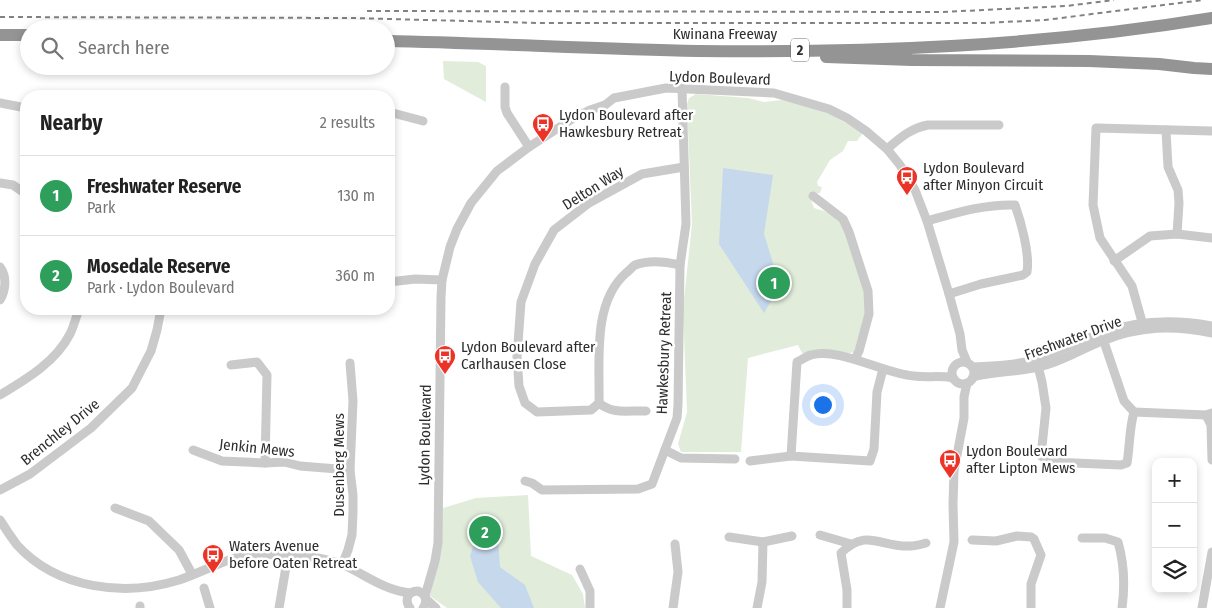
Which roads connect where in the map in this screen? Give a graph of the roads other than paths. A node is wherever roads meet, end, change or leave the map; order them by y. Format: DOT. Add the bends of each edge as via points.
graph roads {
  1 [pos="1212,18"];
  2 [pos="0,35"];
  3 [pos="20,35"];
  4 [pos="395,41"];
  5 [pos="769,50"];
  6 [pos="1212,69"];
  7 [pos="504,87"];
  8 [pos="682,88"];
  9 [pos="0,103"];
  10 [pos="20,107"];
  11 [pos="395,114"];
  12 [pos="423,121"];
  13 [pos="999,125"];
  14 [pos="1166,130"];
  15 [pos="1212,131"];
  16 [pos="529,147"];
  17 [pos="887,150"];
  18 [pos="684,167"];
  19 [pos="0,183"];
  20 [pos="20,190"];
  21 [pos="813,196"];
  22 [pos="927,221"];
  23 [pos="1177,234"];
  24 [pos="1212,238"];
  25 [pos="1114,261"];
  26 [pos="680,265"];
  27 [pos="0,267"];
  28 [pos="442,280"];
  29 [pos="395,281"];
  30 [pos="949,294"];
  31 [pos="0,300"];
  32 [pos="77,315"];
  33 [pos="160,315"];
  34 [pos="1143,326"];
  35 [pos="1212,326"];
  36 [pos="1212,333"];
  37 [pos="1102,337"];
  38 [pos="962,350"];
  39 [pos="855,360"];
  40 [pos="1037,363"];
  41 [pos="350,364"];
  42 [pos="970,364"];
  43 [pos="231,365"];
  44 [pos="955,366"];
  45 [pos="883,370"];
  46 [pos="940,375"];
  47 [pos="963,380"];
  48 [pos="0,395"];
  49 [pos="599,403"];
  50 [pos="646,412"];
  51 [pos="1134,412"];
  52 [pos="1209,414"];
  53 [pos="193,450"];
  54 [pos="665,450"];
  55 [pos="791,456"];
  56 [pos="735,459"];
  57 [pos="1212,460"];
  58 [pos="750,461"];
  59 [pos="265,463"];
  60 [pos="350,470"];
  61 [pos="525,481"];
  62 [pos="2,491"];
  63 [pos="115,508"];
  64 [pos="0,520"];
  65 [pos="820,535"];
  66 [pos="792,536"];
  67 [pos="729,537"];
  68 [pos="1082,538"];
  69 [pos="972,540"];
  70 [pos="763,542"];
  71 [pos="926,542"];
  72 [pos="675,544"];
  73 [pos="851,544"];
  74 [pos="1212,552"];
  75 [pos="288,555"];
  76 [pos="342,565"];
  77 [pos="580,568"];
  78 [pos="192,574"];
  79 [pos="429,579"];
  80 [pos="204,588"];
  81 [pos="945,590"];
  82 [pos="409,601"];
  83 [pos="425,601"];
  84 [pos="210,608"];
  85 [pos="279,608"];
  86 [pos="436,608"];
  87 [pos="590,608"];
  88 [pos="673,608"];
  89 [pos="758,608"];
  90 [pos="847,608"];
  91 [pos="935,608"];
  92 [pos="940,608"];
  93 [pos="1031,608"];
  94 [pos="1122,608"];
  95 [pos="1202,608"];
  1 -- 5 [label="highway, Kwinana Freeway / 2" via="1096,35 964,46"];
  2 -- 3 [label="highway"];
  4 -- 5 [label="highway, Kwinana Freeway / 2"];
  5 -- 6 [label="highway" via="788,56 871,60 1089,61"];
  7 -- 16 [label="street" via="507,113"];
  8 -- 16 [label="street, Lydon Boulevard" via="614,98 572,119"];
  8 -- 17 [label="street, Lydon Boulevard" via="774,93 798,99 847,118"];
  8 -- 18 [label="street, Hawkesbury Retreat"];
  9 -- 10 [label="street"];
  11 -- 12 [label="street"];
  13 -- 17 [label="street" via="918,127"];
  14 -- 15 [label="street"];
  14 -- 23 [label="street" via="1168,167 1178,190"];
  14 -- 25 [label="street" via="1096,128 1093,205 1100,238"];
  16 -- 28 [label="street, Lydon Boulevard" via="497,171 470,203 450,247"];
  17 -- 22 [label="street, Lydon Boulevard" via="911,183"];
  18 -- 26 [label="street, Hawkesbury Retreat" via="686,224"];
  18 -- 49 [label="street, Delton Way" via="642,174 589,203 554,230 535,264 521,302 519,386 525,403 537,412 591,410"];
  19 -- 20 [label="street"];
  21 -- 39 [label="street" via="843,219 868,291 869,314"];
  22 -- 30 [label="street, Lydon Boulevard"];
  22 -- 30 [label="street" via="1000,204 1015,205 1019,216 1027,272"];
  23 -- 24 [label="street"];
  23 -- 25 [label="street" via="1150,236"];
  25 -- 34 [label="street" via="1132,286"];
  26 -- 49 [label="street" via="662,261 634,265 616,281 600,326"];
  26 -- 54 [label="street, Hawkesbury Retreat" via="677,418"];
  27 -- 31 [label="street" via="5,273"];
  28 -- 29 [label="street"];
  28 -- 79 [label="street, Lydon Boulevard" via="438,528 435,561"];
  30 -- 38 [label="street, Lydon Boulevard"];
  32 -- 48 [label="street" via="57,353"];
  33 -- 62 [label="street, Brenchley Drive" via="151,351 132,388 91,428"];
  34 -- 35 [label="street, Freshwater Drive" via="1175,321"];
  34 -- 36 [label="street, Freshwater Drive"];
  34 -- 37 [label="street, Freshwater Drive"];
  37 -- 40 [label="street, Freshwater Drive"];
  37 -- 51 [label="street" via="1124,401"];
  38 -- 42 [label="street, Lydon Boulevard"];
  38 -- 44 [label="street"];
  39 -- 45 [label="street"];
  39 -- 55 [label="street" via="835,355 812,355 797,362"];
  40 -- 42 [label="street, Freshwater Drive"];
  40 -- 47 [label="street, Freshwater Drive" via="1022,371"];
  40 -- 51 [label="street" via="1046,408 1041,456 1052,462 1127,463 1129,430"];
  41 -- 60 [label="street, Dusenberg Mews" via="353,401"];
  42 -- 44 [label="street, Freshwater Drive" via="961,361"];
  42 -- 47 [label="street, Lydon Boulevard" via="975,372"];
  43 -- 59 [label="street" via="257,362 267,375"];
  44 -- 46 [label="street"];
  44 -- 47 [label="street"];
  45 -- 46 [label="street" via="914,376"];
  45 -- 55 [label="street" via="876,392 874,449 870,461"];
  46 -- 47 [label="street"];
  47 -- 81 [label="street" via="964,418 954,471 954,542"];
  49 -- 50 [label="street" via="618,412"];
  51 -- 52 [label="street"];
  52 -- 57 [label="street"];
  53 -- 59 [label="street, Jenkin Mews" via="222,461"];
  54 -- 56 [label="street" via="681,458"];
  54 -- 61 [label="street, Hawkesbury Retreat" via="652,484 638,489 542,490"];
  55 -- 58 [label="street"];
  59 -- 60 [label="street, Jenkin Mews" via="284,462"];
  60 -- 76 [label="street, Dusenberg Mews" via="352,535"];
  63 -- 78 [label="street" via="149,521 179,550"];
  64 -- 78 [label="street" via="18,545 41,565 69,580 105,589 141,588"];
  65 -- 73 [label="street"];
  66 -- 70 [label="street"];
  67 -- 70 [label="street"];
  68 -- 94 [label="street" via="1105,538 1118,542 1124,595"];
  69 -- 93 [label="street" via="1017,536 1034,539 1042,555 1031,584"];
  70 -- 89 [label="street"];
  71 -- 73 [label="street" via="912,546 867,538"];
  72 -- 88 [label="street" via="678,572"];
  73 -- 90 [label="street" via="841,553"];
  74 -- 95 [label="street"];
  75 -- 76 [label="street" via="314,557"];
  75 -- 78 [label="street" via="259,554 233,559"];
  75 -- 85 [label="street"];
  76 -- 82 [label="street"];
  77 -- 87 [label="street" via="590,591"];
  79 -- 82 [label="street"];
  79 -- 83 [label="street, Lydon Boulevard"];
  80 -- 84 [label="street"];
  81 -- 91 [label="street"];
  81 -- 92 [label="street"];
  82 -- 83 [label="street" via="421,592"];
  83 -- 86 [label="street"];
}
